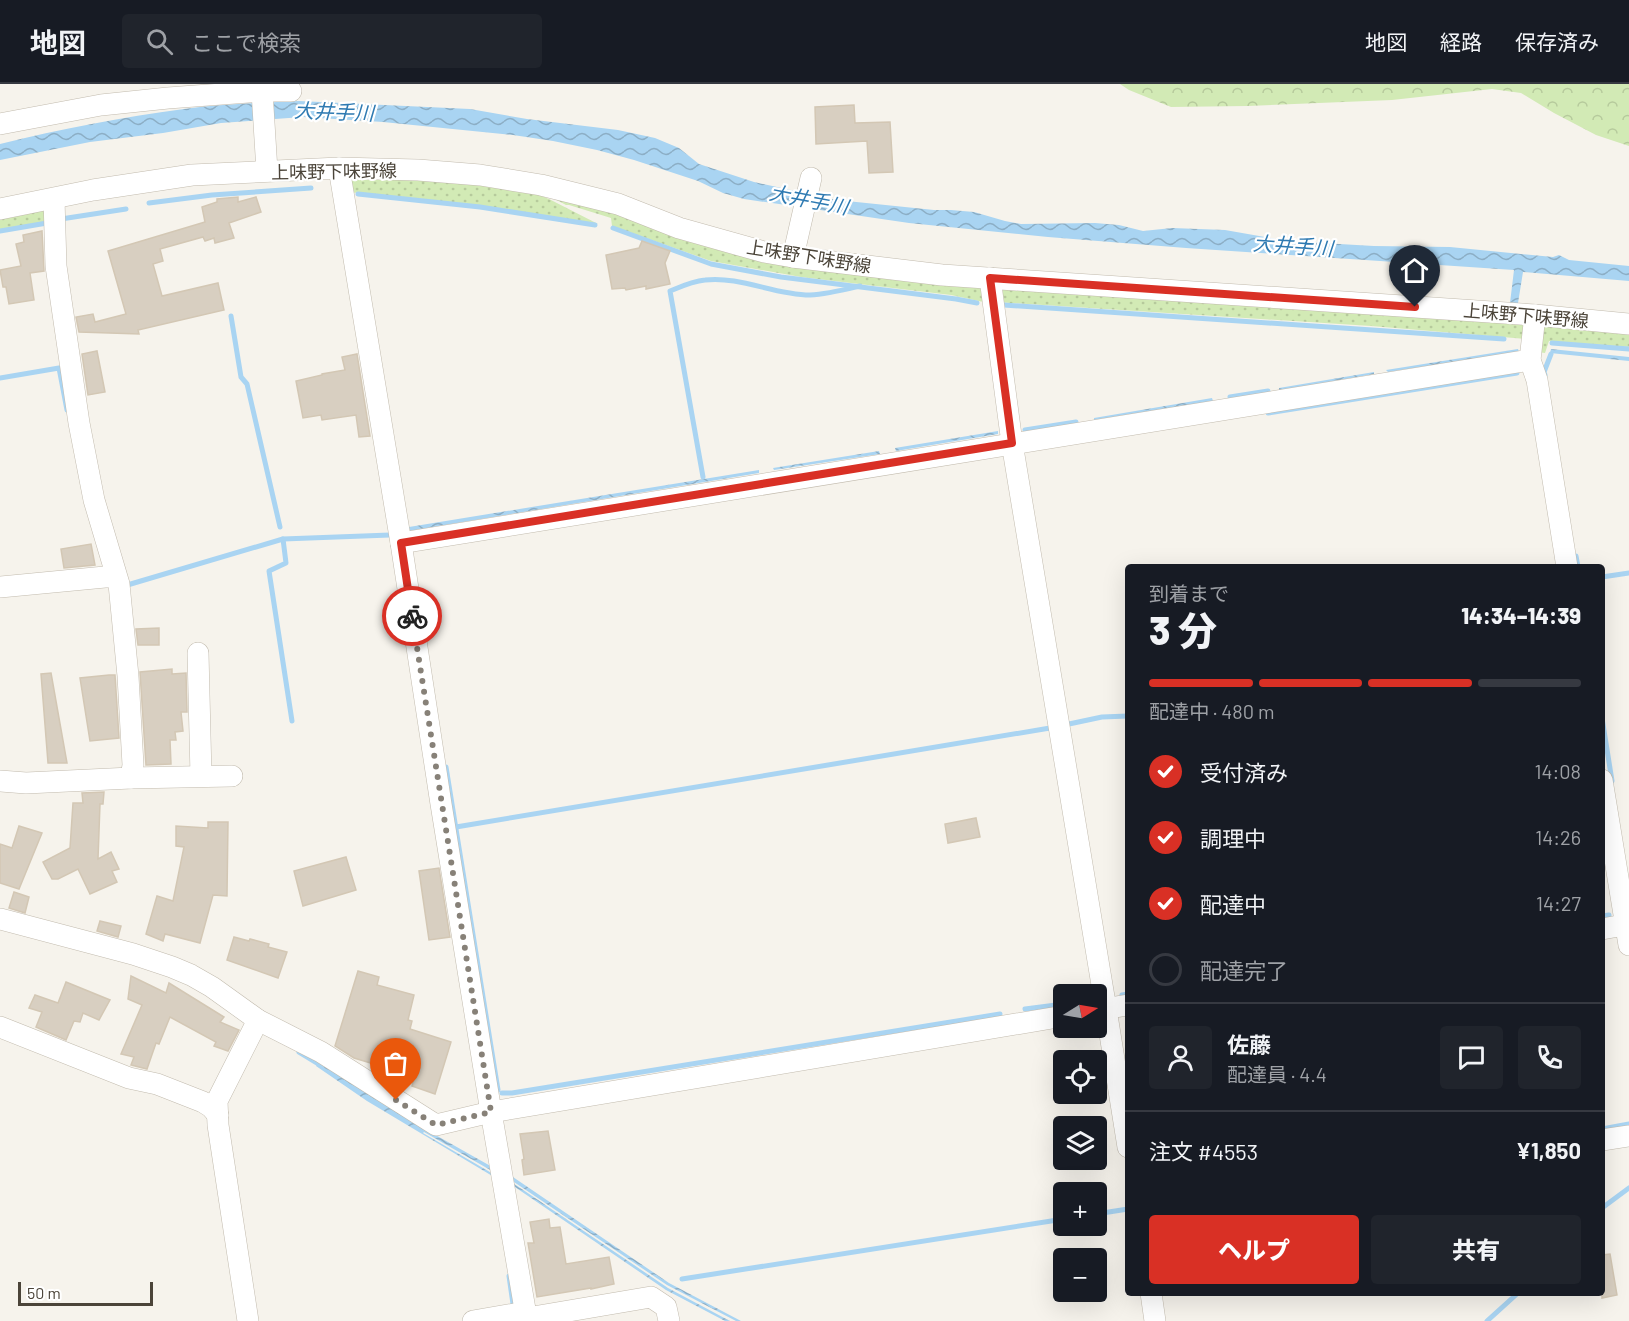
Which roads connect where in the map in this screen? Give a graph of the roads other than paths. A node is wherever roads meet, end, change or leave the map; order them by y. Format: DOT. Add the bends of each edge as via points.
graph roads {
  1 [pos="291,91"];
  2 [pos="262,94"];
  3 [pos="0,124"];
  4 [pos="267,165"];
  5 [pos="339,168"];
  6 [pos="811,178"];
  7 [pos="54,199"];
  8 [pos="0,210"];
  9 [pos="795,249"];
  10 [pos="990,278"];
  11 [pos="1535,315"];
  12 [pos="1629,324"];
  13 [pos="1530,360"];
  14 [pos="1012,443"];
  15 [pos="401,543"];
  16 [pos="1568,564"];
  17 [pos="116,577"];
  18 [pos="0,588"];
  19 [pos="198,653"];
  20 [pos="201,776"];
  21 [pos="232,776"];
  22 [pos="131,778"];
  23 [pos="0,781"];
  24 [pos="1605,798"];
  25 [pos="0,919"];
  26 [pos="1605,929"];
  27 [pos="1628,932"];
  28 [pos="1097,984"];
  29 [pos="1125,1005"];
  30 [pos="1107,1008"];
  31 [pos="1053,1018"];
  32 [pos="258,1020"];
  33 [pos="0,1027"];
  34 [pos="1107,1038"];
  35 [pos="491,1112"];
  36 [pos="218,1115"];
  37 [pos="1125,1132"];
  38 [pos="1629,1136"];
  39 [pos="1605,1140"];
  40 [pos="1151,1296"];
  41 [pos="527,1317"];
  42 [pos="248,1321"];
  43 [pos="473,1321"];
  44 [pos="669,1321"];
  45 [pos="1155,1321"];
  1 -- 2 [label="street"];
  2 -- 3 [label="street" via="101,105"];
  2 -- 4 [label="street"];
  4 -- 5 [label="street, 上味野下味野線"];
  4 -- 7 [label="street, 上味野下味野線"];
  5 -- 9 [label="street, 上味野下味野線" via="480,175 541,185 618,204 679,228 765,252"];
  5 -- 15 [label="street"];
  6 -- 9 [label="street"];
  7 -- 8 [label="street, 上味野下味野線"];
  7 -- 17 [label="street" via="56,266 79,423 94,500"];
  9 -- 10 [label="street, 上味野下味野線" via="942,274"];
  10 -- 11 [label="street, 上味野下味野線"];
  10 -- 14 [label="street"];
  11 -- 12 [label="street, 上味野下味野線"];
  11 -- 13 [label="street"];
  13 -- 14 [label="street"];
  13 -- 16 [label="street" via="1537,380"];
  14 -- 15 [label="street"];
  14 -- 28 [label="street"];
  15 -- 35 [label="street"];
  17 -- 18 [label="street"];
  17 -- 22 [label="street" via="128,676"];
  19 -- 20 [label="street"];
  20 -- 21 [label="street"];
  20 -- 22 [label="street"];
  22 -- 23 [label="street"];
  24 -- 27 [label="street"];
  25 -- 32 [label="street" via="172,967 213,987"];
  26 -- 27 [label="street"];
  29 -- 30 [label="street"];
  31 -- 35 [label="street"];
  32 -- 35 [label="street" via="321,1052 436,1125"];
  32 -- 36 [label="street" via="217,1101"];
  33 -- 36 [label="street" via="129,1078 158,1084 203,1102"];
  34 -- 37 [label="street"];
  35 -- 41 [label="street"];
  36 -- 42 [label="street"];
  38 -- 39 [label="street"];
  40 -- 45 [label="street"];
  41 -- 43 [label="street"];
  41 -- 44 [label="street" via="651,1297 666,1307"];
}
